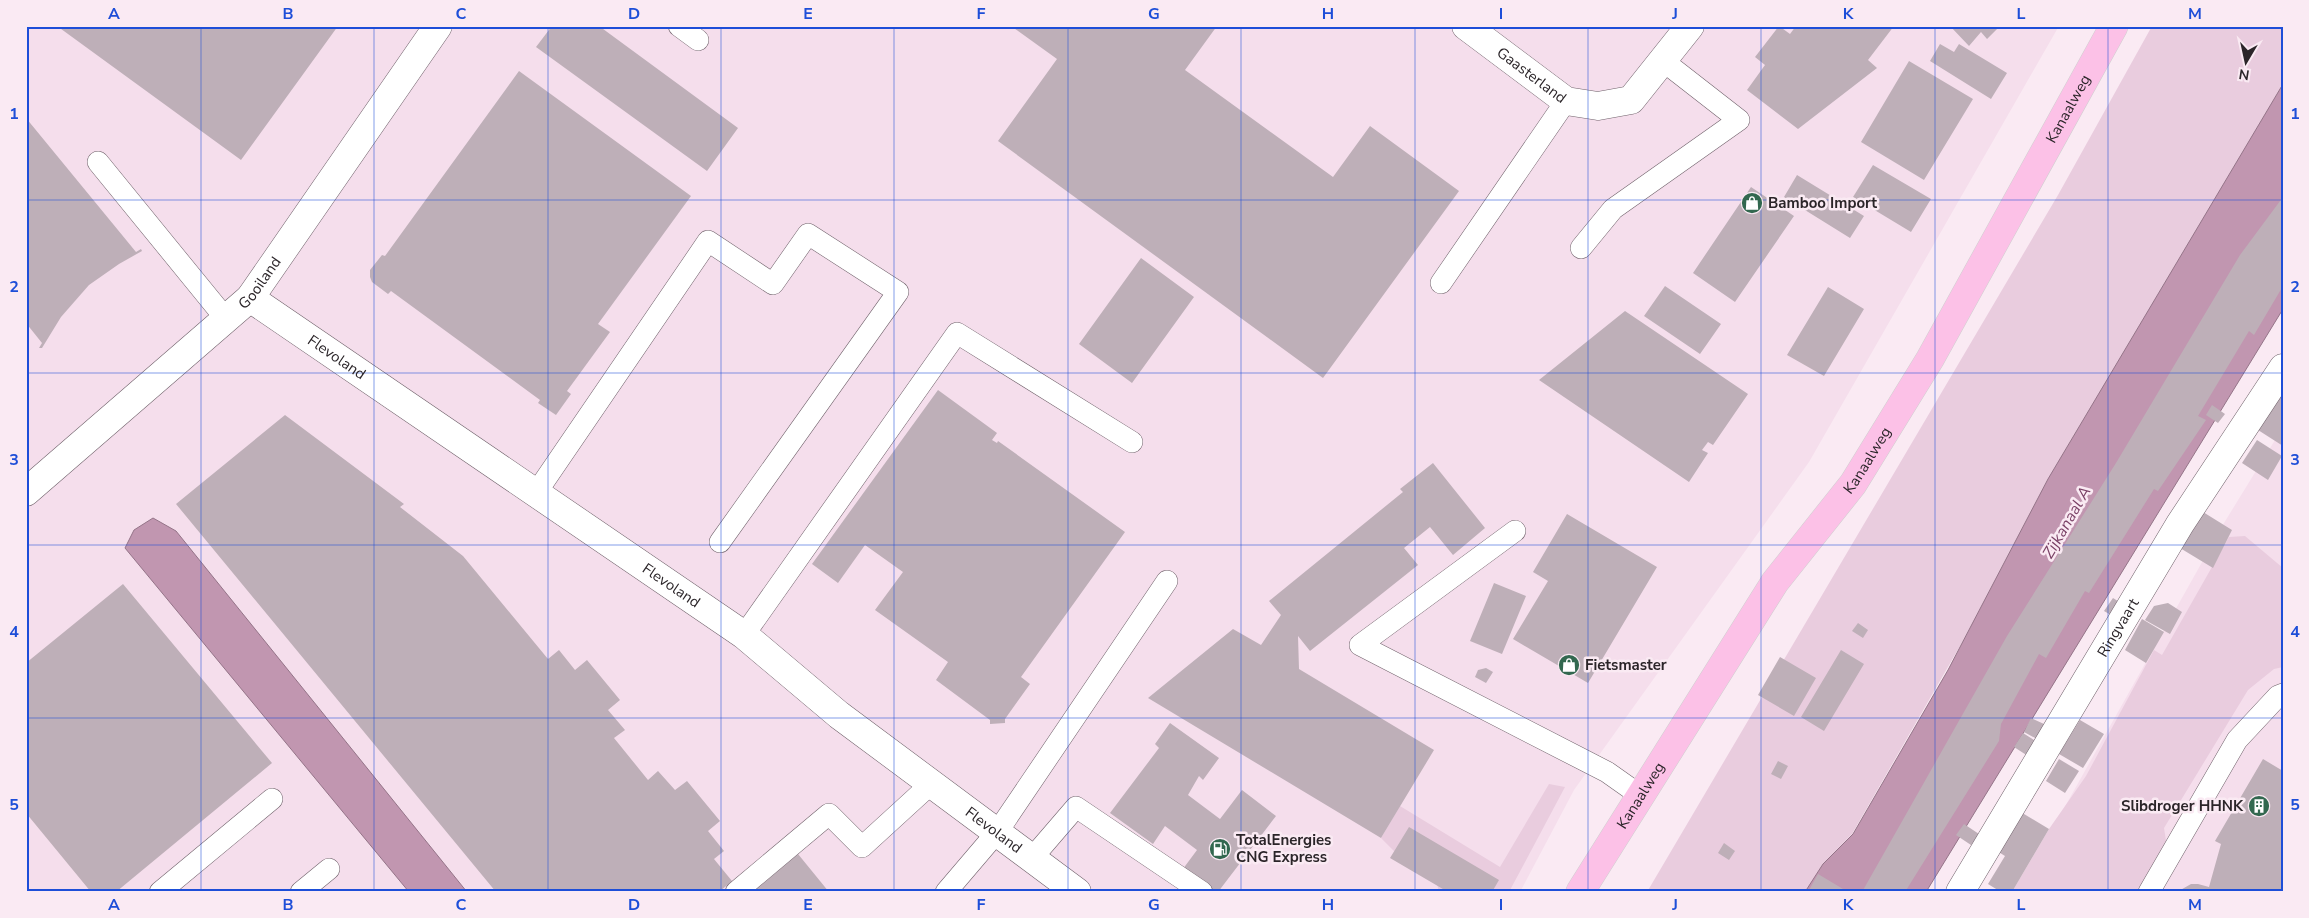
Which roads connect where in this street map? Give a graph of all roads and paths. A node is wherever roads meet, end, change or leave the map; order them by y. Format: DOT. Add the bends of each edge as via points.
graph roads {
  1 [pos="438,26"];
  2 [pos="679,26"];
  3 [pos="1466,26"];
  4 [pos="1690,26"];
  5 [pos="2114,26"];
  6 [pos="698,40"];
  7 [pos="1662,60"];
  8 [pos="1566,101"];
  9 [pos="98,162"];
  10 [pos="1580,248"];
  11 [pos="1441,283"];
  12 [pos="250,298"];
  13 [pos="226,319"];
  14 [pos="2283,368"];
  15 [pos="1132,442"];
  16 [pos="26,492"];
  17 [pos="536,493"];
  18 [pos="1515,530"];
  19 [pos="720,542"];
  20 [pos="1167,581"];
  21 [pos="744,635"];
  22 [pos="2283,694"];
  23 [pos="932,783"];
  24 [pos="1640,796"];
  25 [pos="272,799"];
  26 [pos="998,831"];
  27 [pos="1033,857"];
  28 [pos="329,869"];
  29 [pos="1585,886"];
  30 [pos="1073,891"];
  31 [pos="160,892"];
  32 [pos="300,892"];
  33 [pos="736,892"];
  34 [pos="946,892"];
  35 [pos="1202,892"];
  36 [pos="1960,892"];
  37 [pos="2149,892"];
  1 -- 12 [label="street, Gooiland"];
  2 -- 6 [label="lane"];
  3 -- 8 [label="street, Gaasterland"];
  4 -- 7 [label="street, Gaasterland"];
  5 -- 24 [label="main road, Kanaalweg" via="1909,392 1853,484 1775,582"];
  7 -- 8 [label="street, Gaasterland" via="1631,100 1598,106"];
  7 -- 10 [label="lane" via="1739,120 1613,209"];
  8 -- 11 [label="lane"];
  9 -- 13 [label="lane"];
  12 -- 13 [label="street, Gooiland"];
  12 -- 17 [label="street, Flevoland"];
  13 -- 16 [label="street, Gooiland"];
  14 -- 36 [label="street, Ringvaart" via="2175,533"];
  15 -- 21 [label="lane" via="957,333"];
  17 -- 19 [label="lane" via="708,241 773,284 808,234 898,292"];
  17 -- 21 [label="street, Flevoland"];
  18 -- 24 [label="lane" via="1360,644 1607,772"];
  20 -- 26 [label="lane"];
  21 -- 23 [label="street, Flevoland" via="839,714"];
  22 -- 37 [label="lane" via="2237,740"];
  23 -- 26 [label="street, Flevoland"];
  23 -- 33 [label="lane" via="862,847 829,814"];
  24 -- 29 [label="main road, Kanaalweg"];
  25 -- 31 [label="lane"];
  26 -- 27 [label="street, Flevoland"];
  26 -- 34 [label="lane"];
  27 -- 30 [label="street, Flevoland"];
  27 -- 35 [label="lane" via="1076,807"];
  28 -- 32 [label="lane"];
}
